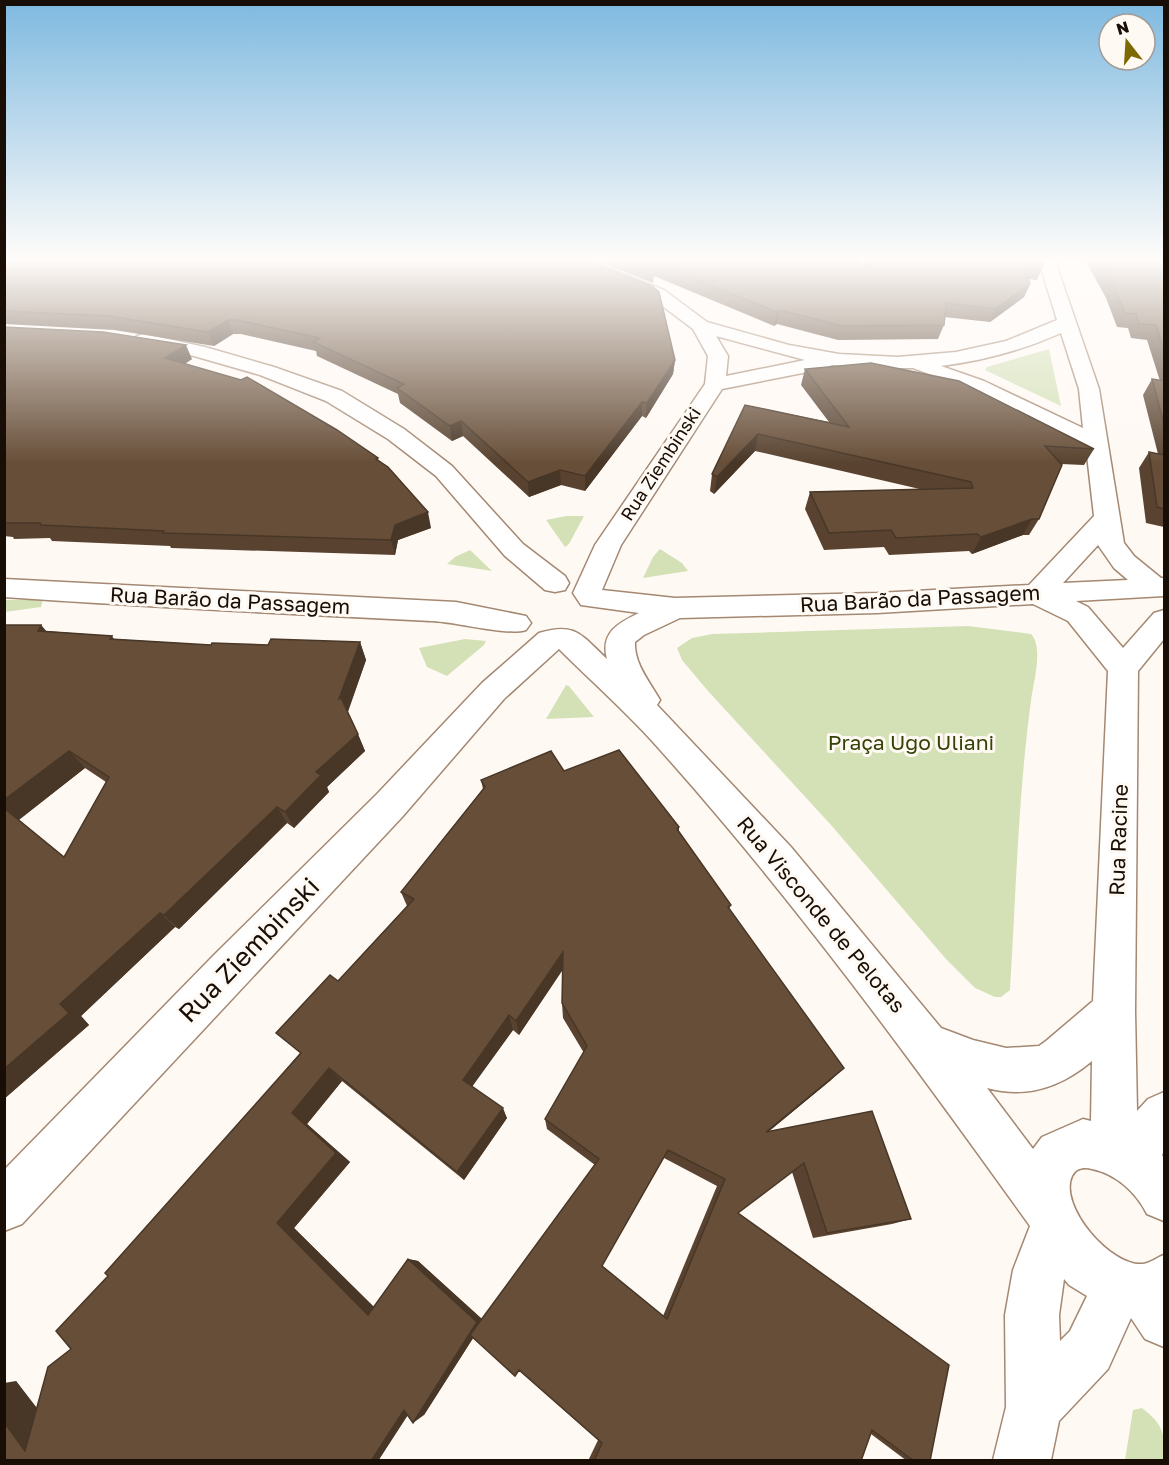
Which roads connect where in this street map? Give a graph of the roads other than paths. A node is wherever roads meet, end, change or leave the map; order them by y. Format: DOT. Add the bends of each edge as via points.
graph roads {
  1 [pos="700,326"];
  2 [pos="701,326"];
  3 [pos="1058,326"];
  4 [pos="1067,326"];
  5 [pos="121,338"];
  6 [pos="839,360"];
  7 [pos="912,362"];
  8 [pos="715,384"];
  9 [pos="1097,443"];
  10 [pos="1106,518"];
  11 [pos="514,550"];
  12 [pos="4,588"];
  13 [pos="574,590"];
  14 [pos="1037,594"];
  15 [pos="1161,598"];
  16 [pos="675,609"];
  17 [pos="531,618"];
  18 [pos="1123,669"];
  19 [pos="663,731"];
  20 [pos="1114,1011"];
  21 [pos="926,1044"];
  22 [pos="1164,1115"];
  23 [pos="1122,1154"];
  24 [pos="1164,1197"];
  25 [pos="4,1206"];
  26 [pos="1053,1219"];
  27 [pos="1148,1294"];
  28 [pos="1034,1407"];
  29 [pos="1022,1461"];
  1 -- 8 [label="street" via="718,356"];
  2 -- 6 [label="street"];
  3 -- 7 [label="street" via="1013,346"];
  4 -- 9 [label="street" via="1089,389"];
  5 -- 11 [label="street" via="198,351 334,396 396,434 444,471"];
  6 -- 7 [label="street"];
  6 -- 8 [label="street"];
  7 -- 9 [label="street" via="977,385"];
  8 -- 13 [label="street, Rua Ziembinski"];
  9 -- 10 [label="street"];
  10 -- 14 [label="street"];
  10 -- 15 [label="street" via="1116,554"];
  11 -- 13 [label="street"];
  11 -- 17 [label="street"];
  12 -- 17 [label="street, Rua Barão da Passagem"];
  13 -- 16 [label="street, Rua Barão da Passagem"];
  13 -- 17 [label="street" via="539,585"];
  13 -- 17 [label="street" via="595,607 589,626 579,634"];
  14 -- 15 [label="street, Rua Barão da Passagem"];
  14 -- 16 [label="street, Rua Barão da Passagem"];
  14 -- 18 [label="street" via="1078,614"];
  15 -- 18 [label="street"];
  16 -- 19 [label="street, Rua Barão da Passagem" via="634,628 621,638 619,648 622,663"];
  17 -- 19 [label="street, Rua Visconde de Pelotas"];
  17 -- 25 [label="street, Rua Ziembinski" via="493,692 390,805"];
  18 -- 20 [label="street, Rua Racine"];
  19 -- 21 [label="street, Rua Visconde de Pelotas" via="778,859"];
  20 -- 21 [label="street" via="1054,1062 1029,1072 996,1068"];
  20 -- 23 [label="street, Rua Racine"];
  21 -- 26 [label="street, Rua Visconde de Pelotas"];
  22 -- 23 [label="street"];
  23 -- 24 [label="street" via="1158,1185"];
  23 -- 26 [label="street" via="1083,1143 1059,1154 1048,1169 1046,1189"];
  26 -- 27 [label="street, Rua Visconde de Pelotas" via="1062,1237 1088,1267"];
  26 -- 28 [label="street" via="1032,1315"];
  27 -- 28 [label="street"];
  28 -- 29 [label="street"];
}
